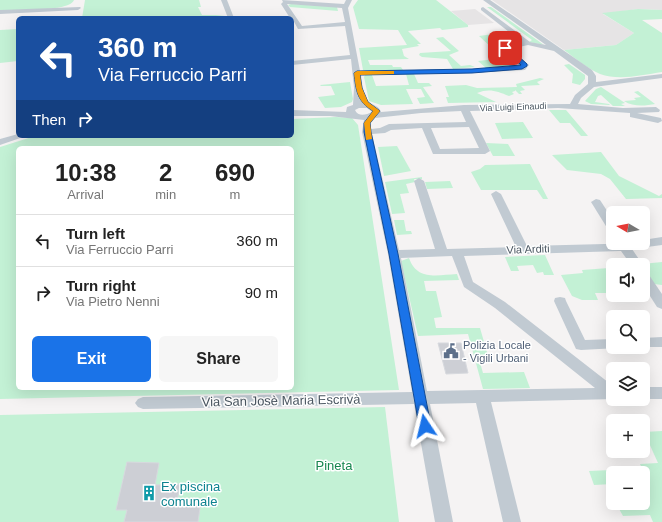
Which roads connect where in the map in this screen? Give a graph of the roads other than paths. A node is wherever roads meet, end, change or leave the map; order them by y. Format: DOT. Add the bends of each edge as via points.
graph roads {
  1 [pos="80,0"];
  2 [pos="224,0"];
  3 [pos="486,0"];
  4 [pos="286,1"];
  5 [pos="347,3"];
  6 [pos="77,9"];
  7 [pos="483,9"];
  8 [pos="0,12"];
  9 [pos="75,16"];
  10 [pos="230,16"];
  11 [pos="292,16"];
  12 [pos="294,19"];
  13 [pos="348,24"];
  14 [pos="528,43"];
  15 [pos="557,50"];
  16 [pos="354,57"];
  17 [pos="294,63"];
  18 [pos="589,72"];
  19 [pos="357,73"];
  20 [pos="662,76"];
  21 [pos="629,80"];
  22 [pos="592,85"];
  23 [pos="359,88"];
  24 [pos="577,98"];
  25 [pos="558,105"];
  26 [pos="572,106"];
  27 [pos="464,108"];
  28 [pos="593,108"];
  29 [pos="604,110"];
  30 [pos="660,110"];
  31 [pos="355,111"];
  32 [pos="372,111"];
  33 [pos="294,113"];
  34 [pos="660,121"];
  35 [pos="472,124"];
  36 [pos="425,125"];
  37 [pos="367,132"];
  38 [pos="16,133"];
  39 [pos="16,137"];
  40 [pos="0,142"];
  41 [pos="418,181"];
  42 [pos="496,194"];
  43 [pos="596,202"];
  44 [pos="606,218"];
  45 [pos="662,241"];
  46 [pos="650,242"];
  47 [pos="606,246"];
  48 [pos="523,249"];
  49 [pos="442,252"];
  50 [pos="457,252"];
  51 [pos="394,254"];
  52 [pos="650,286"];
  53 [pos="560,301"];
  54 [pos="662,304"];
  55 [pos="662,342"];
  56 [pos="650,343"];
  57 [pos="606,344"];
  58 [pos="606,388"];
  59 [pos="650,393"];
  60 [pos="662,393"];
  61 [pos="606,394"];
  62 [pos="482,397"];
  63 [pos="420,398"];
  64 [pos="143,403"];
  65 [pos="444,522"];
  66 [pos="512,522"];
  1 -- 6 [label="street"];
  2 -- 10 [label="street"];
  3 -- 15 [label="street"];
  4 -- 5 [label="street"];
  4 -- 11 [label="street" via="284,4"];
  5 -- 13 [label="street"];
  6 -- 8 [label="street"];
  6 -- 9 [label="street"];
  7 -- 14 [label="street"];
  12 -- 13 [label="street" via="300,28"];
  13 -- 16 [label="street"];
  14 -- 15 [label="street"];
  14 -- 19 [label="street" via="505,48 524,65 522,68"];
  15 -- 18 [label="street"];
  16 -- 17 [label="street"];
  16 -- 19 [label="street"];
  18 -- 21 [label="street" via="608,78"];
  18 -- 22 [label="street" via="593,80"];
  19 -- 23 [label="street"];
  20 -- 21 [label="street"];
  21 -- 22 [label="street"];
  22 -- 24 [label="street"];
  23 -- 31 [label="street"];
  23 -- 32 [label="street" via="365,103"];
  24 -- 25 [label="street"];
  24 -- 26 [label="street"];
  24 -- 28 [label="street"];
  25 -- 26 [label="street, Via Luigi Einaudi"];
  25 -- 27 [label="street, Via Luigi Einaudi"];
  26 -- 28 [label="street, Via Luigi Einaudi"];
  27 -- 32 [label="street, Via Luigi Einaudi"];
  27 -- 35 [label="street"];
  28 -- 29 [label="street, Via Luigi Einaudi"];
  29 -- 30 [label="street, Via Luigi Einaudi"];
  29 -- 34 [label="street, Via Luigi Einaudi"];
  30 -- 34 [label="street" via="651,112 651,115"];
  31 -- 32 [label="street"];
  31 -- 32 [label="street"];
  31 -- 33 [label="street"];
  31 -- 37 [label="street"];
  32 -- 37 [label="street" via="367,123"];
  35 -- 36 [label="street"];
  35 -- 36 [label="street" via="485,151 436,152"];
  36 -- 37 [label="street" via="389,127 382,131"];
  37 -- 51 [label="street"];
  38 -- 40 [label="street"];
  39 -- 40 [label="street"];
  41 -- 49 [label="street"];
  42 -- 48 [label="street"];
  43 -- 44 [label="street"];
  45 -- 46 [label="street, Via Arditi"];
  47 -- 48 [label="street, Via Arditi"];
  48 -- 50 [label="street, Via Arditi"];
  49 -- 50 [label="street, Via Arditi"];
  49 -- 51 [label="street, Via Arditi"];
  50 -- 58 [label="street" via="468,284 500,305"];
  51 -- 63 [label="street"];
  52 -- 54 [label="street"];
  53 -- 57 [label="street" via="580,345"];
  55 -- 56 [label="street"];
  59 -- 60 [label="street"];
  61 -- 62 [label="street, Via San Josè Maria Escrivà"];
  62 -- 63 [label="street, Via San Josè Maria Escrivà"];
  62 -- 66 [label="street"];
  63 -- 64 [label="street, Via San Josè Maria Escrivà"];
  63 -- 65 [label="street"];
}
